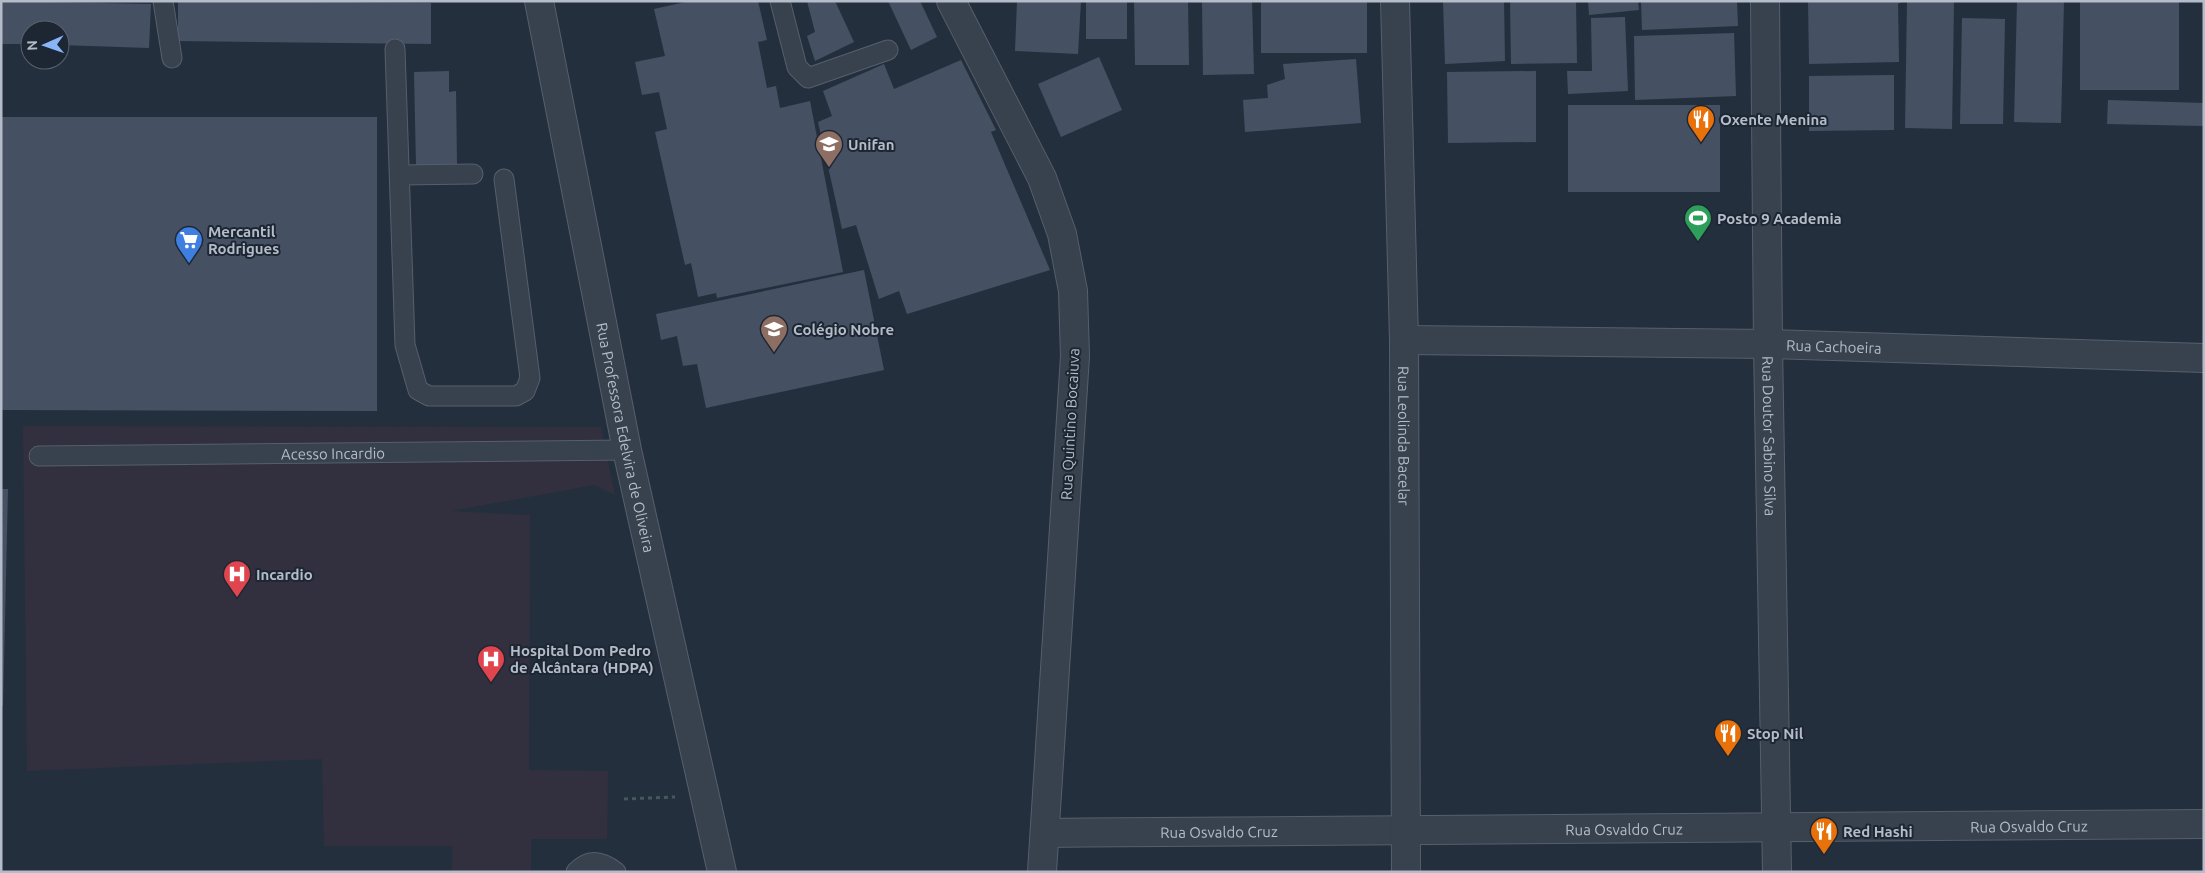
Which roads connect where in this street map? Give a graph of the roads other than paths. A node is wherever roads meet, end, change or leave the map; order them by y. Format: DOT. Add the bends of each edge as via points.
graph roads {
  1 [pos="163,1"];
  2 [pos="539,1"];
  3 [pos="780,1"];
  4 [pos="951,1"];
  5 [pos="1395,1"];
  6 [pos="1765,1"];
  7 [pos="395,49"];
  8 [pos="888,50"];
  9 [pos="172,58"];
  10 [pos="473,174"];
  11 [pos="400,175"];
  12 [pos="504,179"];
  13 [pos="1404,340"];
  14 [pos="1768,344"];
  15 [pos="2204,358"];
  16 [pos="627,450"];
  17 [pos="39,456"];
  18 [pos="2204,824"];
  19 [pos="1406,830"];
  20 [pos="1777,830"];
  21 [pos="1045,833"];
  22 [pos="576,872"];
  23 [pos="616,872"];
  24 [pos="722,872"];
  25 [pos="1042,872"];
  26 [pos="1406,872"];
  27 [pos="1777,872"];
  1 -- 9 [label="lane"];
  2 -- 16 [label="street, Rua Professora Edelvira de Oliveira"];
  3 -- 8 [label="lane" via="797,67 808,78"];
  4 -- 21 [label="street, Rua Quintino Bocaiuva" via="1042,178 1062,234 1074,291 1075,356"];
  5 -- 13 [label="street, Rua Leolinda Bacelar"];
  6 -- 14 [label="street, Rua Doutor Sabino Silva"];
  7 -- 11 [label="lane"];
  10 -- 11 [label="lane"];
  11 -- 12 [label="lane" via="405,345 418,390 438,398 516,396 525,391 530,378"];
  13 -- 14 [label="street, Rua Cachoeira"];
  13 -- 19 [label="street, Rua Leolinda Bacelar"];
  14 -- 15 [label="street, Rua Cachoeira"];
  14 -- 20 [label="street, Rua Doutor Sabino Silva"];
  16 -- 17 [label="lane, Acesso Incardio"];
  16 -- 24 [label="street, Rua Professora Edelvira de Oliveira"];
  18 -- 20 [label="street, Rua Osvaldo Cruz"];
  19 -- 20 [label="street, Rua Osvaldo Cruz"];
  19 -- 21 [label="street, Rua Osvaldo Cruz"];
  19 -- 26 [label="street, Rua Leolinda Bacelar"];
  20 -- 27 [label="street, Rua Doutor Sabino Silva"];
  21 -- 25 [label="street, Rua Quintino Bocaiuva"];
  22 -- 23 [label="lane" via="587,863 597,861"];
}
